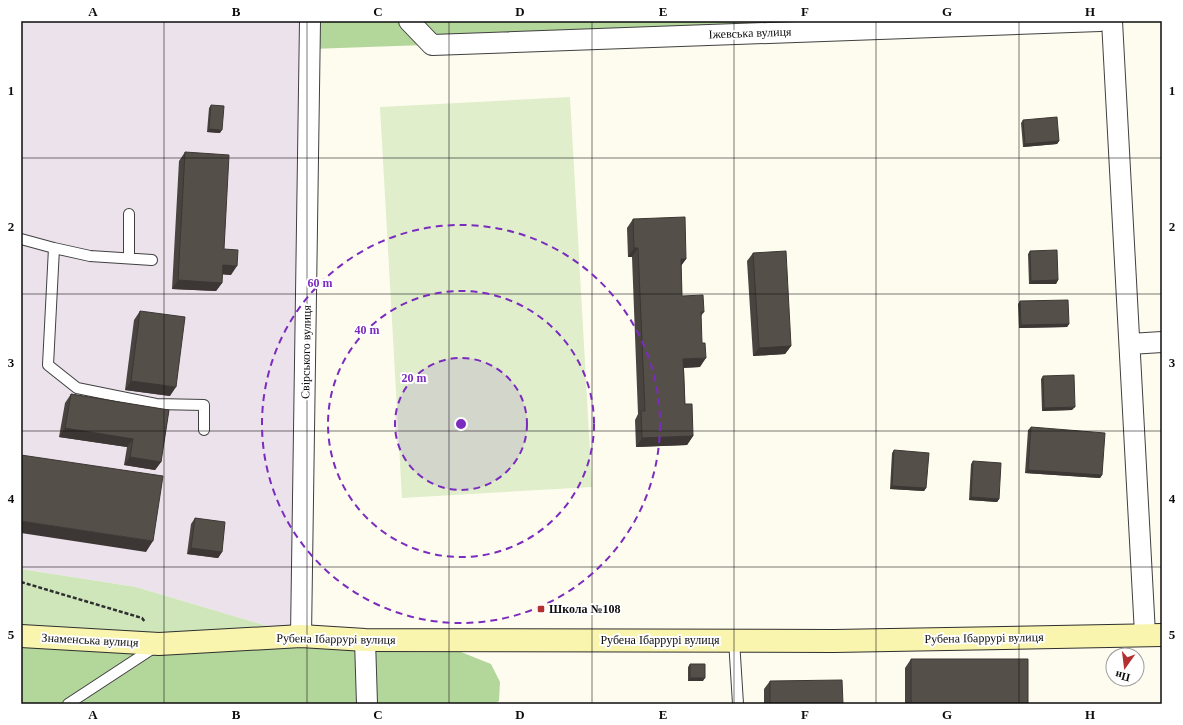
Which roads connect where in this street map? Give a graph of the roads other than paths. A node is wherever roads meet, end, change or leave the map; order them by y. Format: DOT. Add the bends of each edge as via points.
graph roads {
  1 [pos="310,21"];
  2 [pos="409,21"];
  3 [pos="1100,21"];
  4 [pos="1112,21"];
  5 [pos="129,214"];
  6 [pos="21,239"];
  7 [pos="54,248"];
  8 [pos="129,258"];
  9 [pos="152,260"];
  10 [pos="1162,342"];
  11 [pos="1130,344"];
  12 [pos="204,430"];
  13 [pos="1153,635"];
  14 [pos="21,636"];
  15 [pos="301,636"];
  16 [pos="365,640"];
  17 [pos="734,640"];
  18 [pos="159,644"];
  19 [pos="68,704"];
  20 [pos="367,704"];
  21 [pos="738,704"];
  1 -- 15 [label="street, Свірського вулиця"];
  2 -- 3 [label="street, Іжевська вулиця" via="432,45"];
  4 -- 11 [label="street"];
  5 -- 8 [label="lane"];
  6 -- 7 [label="lane"];
  7 -- 8 [label="lane" via="90,256"];
  7 -- 12 [label="lane" via="48,365 77,388 156,404 204,405"];
  8 -- 9 [label="lane"];
  10 -- 11 [label="street"];
  11 -- 13 [label="street"];
  13 -- 17 [label="main road, Рубена Ібаррурі вулиця" via="834,641"];
  14 -- 18 [label="main road, Знаменська вулиця"];
  15 -- 16 [label="main road, Рубена Ібаррурі вулиця"];
  15 -- 18 [label="main road, Рубена Ібаррурі вулиця"];
  16 -- 17 [label="main road, Рубена Ібаррурі вулиця"];
  16 -- 20 [label="street"];
  17 -- 21 [label="lane"];
  18 -- 19 [label="lane"];
}
